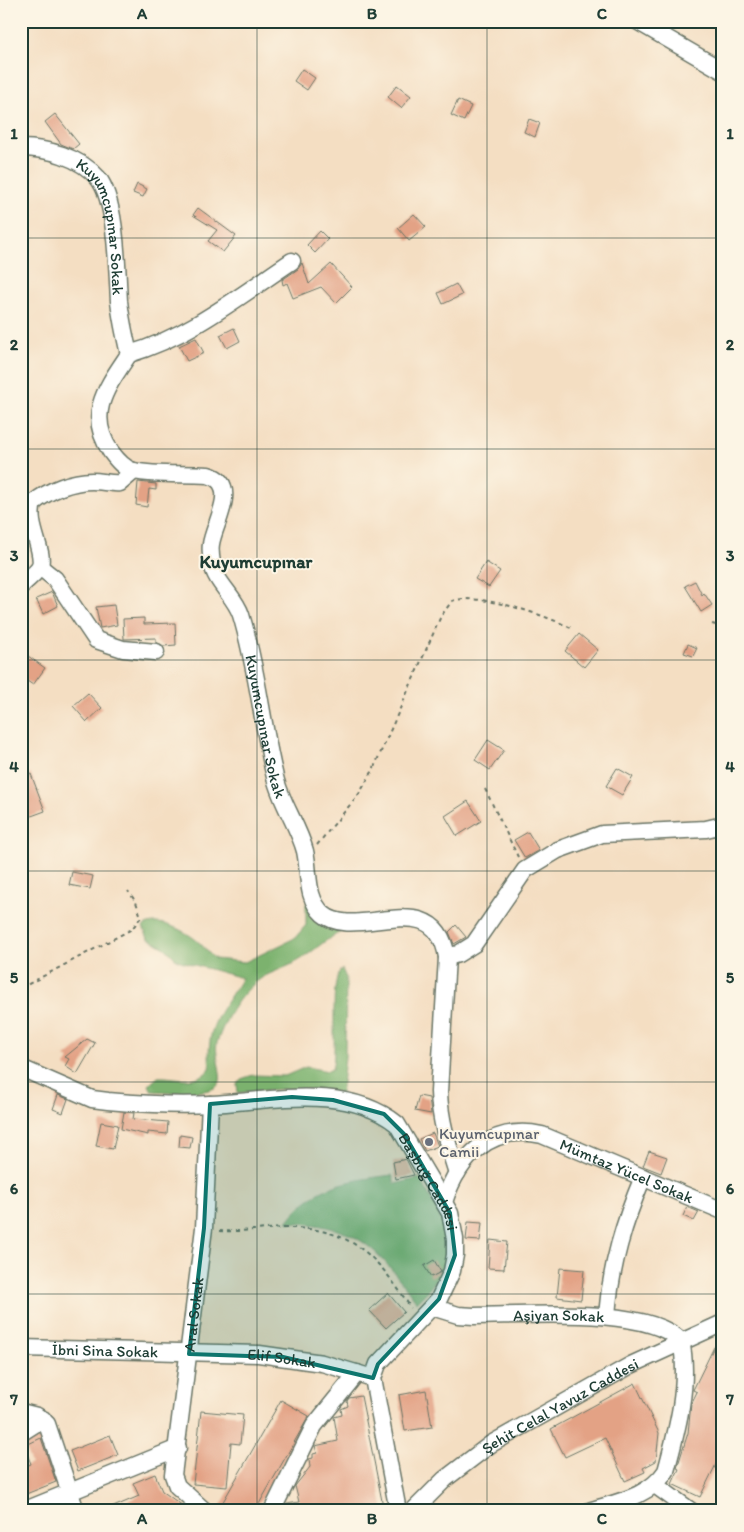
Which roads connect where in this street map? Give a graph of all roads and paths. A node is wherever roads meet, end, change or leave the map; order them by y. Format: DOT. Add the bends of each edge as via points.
graph roads {
  1 [pos="637,21"];
  2 [pos="723,71"];
  3 [pos="21,148"];
  4 [pos="292,261"];
  5 [pos="129,354"];
  6 [pos="134,471"];
  7 [pos="40,568"];
  8 [pos="21,586"];
  9 [pos="712,624"];
  10 [pos="723,627"];
  11 [pos="573,629"];
  12 [pos="156,652"];
  13 [pos="485,789"];
  14 [pos="723,825"];
  15 [pos="306,858"];
  16 [pos="524,870"];
  17 [pos="128,891"];
  18 [pos="446,957"];
  19 [pos="21,988"];
  20 [pos="21,1068"];
  21 [pos="210,1104"];
  22 [pos="457,1173"];
  23 [pos="643,1177"];
  24 [pos="444,1202"];
  25 [pos="723,1211"];
  26 [pos="204,1228"];
  27 [pos="432,1307"];
  28 [pos="607,1315"];
  29 [pos="419,1321"];
  30 [pos="723,1322"];
  31 [pos="681,1341"];
  32 [pos="21,1348"];
  33 [pos="189,1354"];
  34 [pos="365,1375"];
  35 [pos="21,1412"];
  36 [pos="43,1419"];
  37 [pos="21,1433"];
  38 [pos="178,1448"];
  39 [pos="655,1484"];
  40 [pos="69,1492"];
  41 [pos="597,1510"];
  42 [pos="23,1511"];
  43 [pos="76,1511"];
  44 [pos="205,1511"];
  45 [pos="272,1511"];
  46 [pos="398,1511"];
  47 [pos="413,1511"];
  48 [pos="691,1511"];
  1 -- 2 [label="street"];
  3 -- 5 [label="street, Kuyumcupınar Sokak" via="59,154 88,170 104,188 115,238 120,304"];
  4 -- 5 [label="street" via="204,320 155,346"];
  5 -- 6 [label="street" via="104,394 98,422 116,459"];
  6 -- 7 [label="street" via="120,483 90,481 69,484 33,503 32,527"];
  6 -- 15 [label="street, Kuyumcupınar Sokak" via="208,475 223,487 225,499 211,544 212,565 241,614 275,779 298,830"];
  7 -- 8 [label="street"];
  7 -- 12 [label="street" via="55,579 96,640 123,649"];
  9 -- 10 [label="path"];
  11 -- 15 [label="path" via="530,611 470,599 452,601 441,616 372,772 359,794"];
  13 -- 16 [label="path"];
  14 -- 16 [label="street" via="706,829 602,834 558,850"];
  15 -- 18 [label="street, Kuyumcupınar Sokak" via="311,896 325,916 341,922 401,918 422,921 443,942"];
  16 -- 18 [label="street" via="479,938 467,949"];
  17 -- 19 [label="path" via="136,902 140,917 132,930"];
  18 -- 22 [label="street, Kuyumcupınar Sokak" via="439,1092 442,1126"];
  20 -- 21 [label="street, Başbuğ Caddesi" via="92,1099 125,1103"];
  21 -- 24 [label="street, Başbuğ Caddesi" via="315,1098 384,1114 404,1134"];
  21 -- 26 [label="street, Aral Sokak"];
  22 -- 23 [label="street, Mümtaz Yücel Sokak" via="476,1148 489,1139 502,1134 530,1132"];
  22 -- 24 [label="street, Mümtaz Yücel Sokak"];
  23 -- 25 [label="street, Mümtaz Yücel Sokak"];
  23 -- 28 [label="street" via="615,1256"];
  24 -- 27 [label="street, Başbuğ Caddesi" via="454,1226 455,1254 447,1285"];
  26 -- 29 [label="path" via="233,1231 302,1228 352,1243 379,1264"];
  26 -- 33 [label="street, Aral Sokak"];
  27 -- 28 [label="street, Aşiyan Sokak" via="474,1316"];
  27 -- 29 [label="street, Başbuğ Caddesi"];
  28 -- 31 [label="street, Aşiyan Sokak" via="666,1330"];
  29 -- 34 [label="street, Başbuğ Caddesi"];
  30 -- 31 [label="street, Şehit Celal Yavuz Caddesi"];
  31 -- 39 [label="street" via="684,1364 682,1395 666,1471"];
  31 -- 47 [label="street, Şehit Celal Yavuz Caddesi" via="491,1444 445,1479"];
  32 -- 33 [label="street, İbni Sina Sokak"];
  33 -- 34 [label="street, Elif Sokak" via="258,1354"];
  33 -- 38 [label="street, Aral Sokak"];
  34 -- 45 [label="street, Başbuğ Caddesi" via="314,1426"];
  34 -- 46 [label="street"];
  35 -- 36 [label="street"];
  36 -- 37 [label="street"];
  36 -- 40 [label="street" via="50,1430"];
  38 -- 40 [label="street"];
  38 -- 44 [label="street, Aral Sokak" via="174,1480"];
  39 -- 41 [label="street" via="633,1497"];
  39 -- 48 [label="street"];
  40 -- 42 [label="street"];
  40 -- 43 [label="street"];
}
